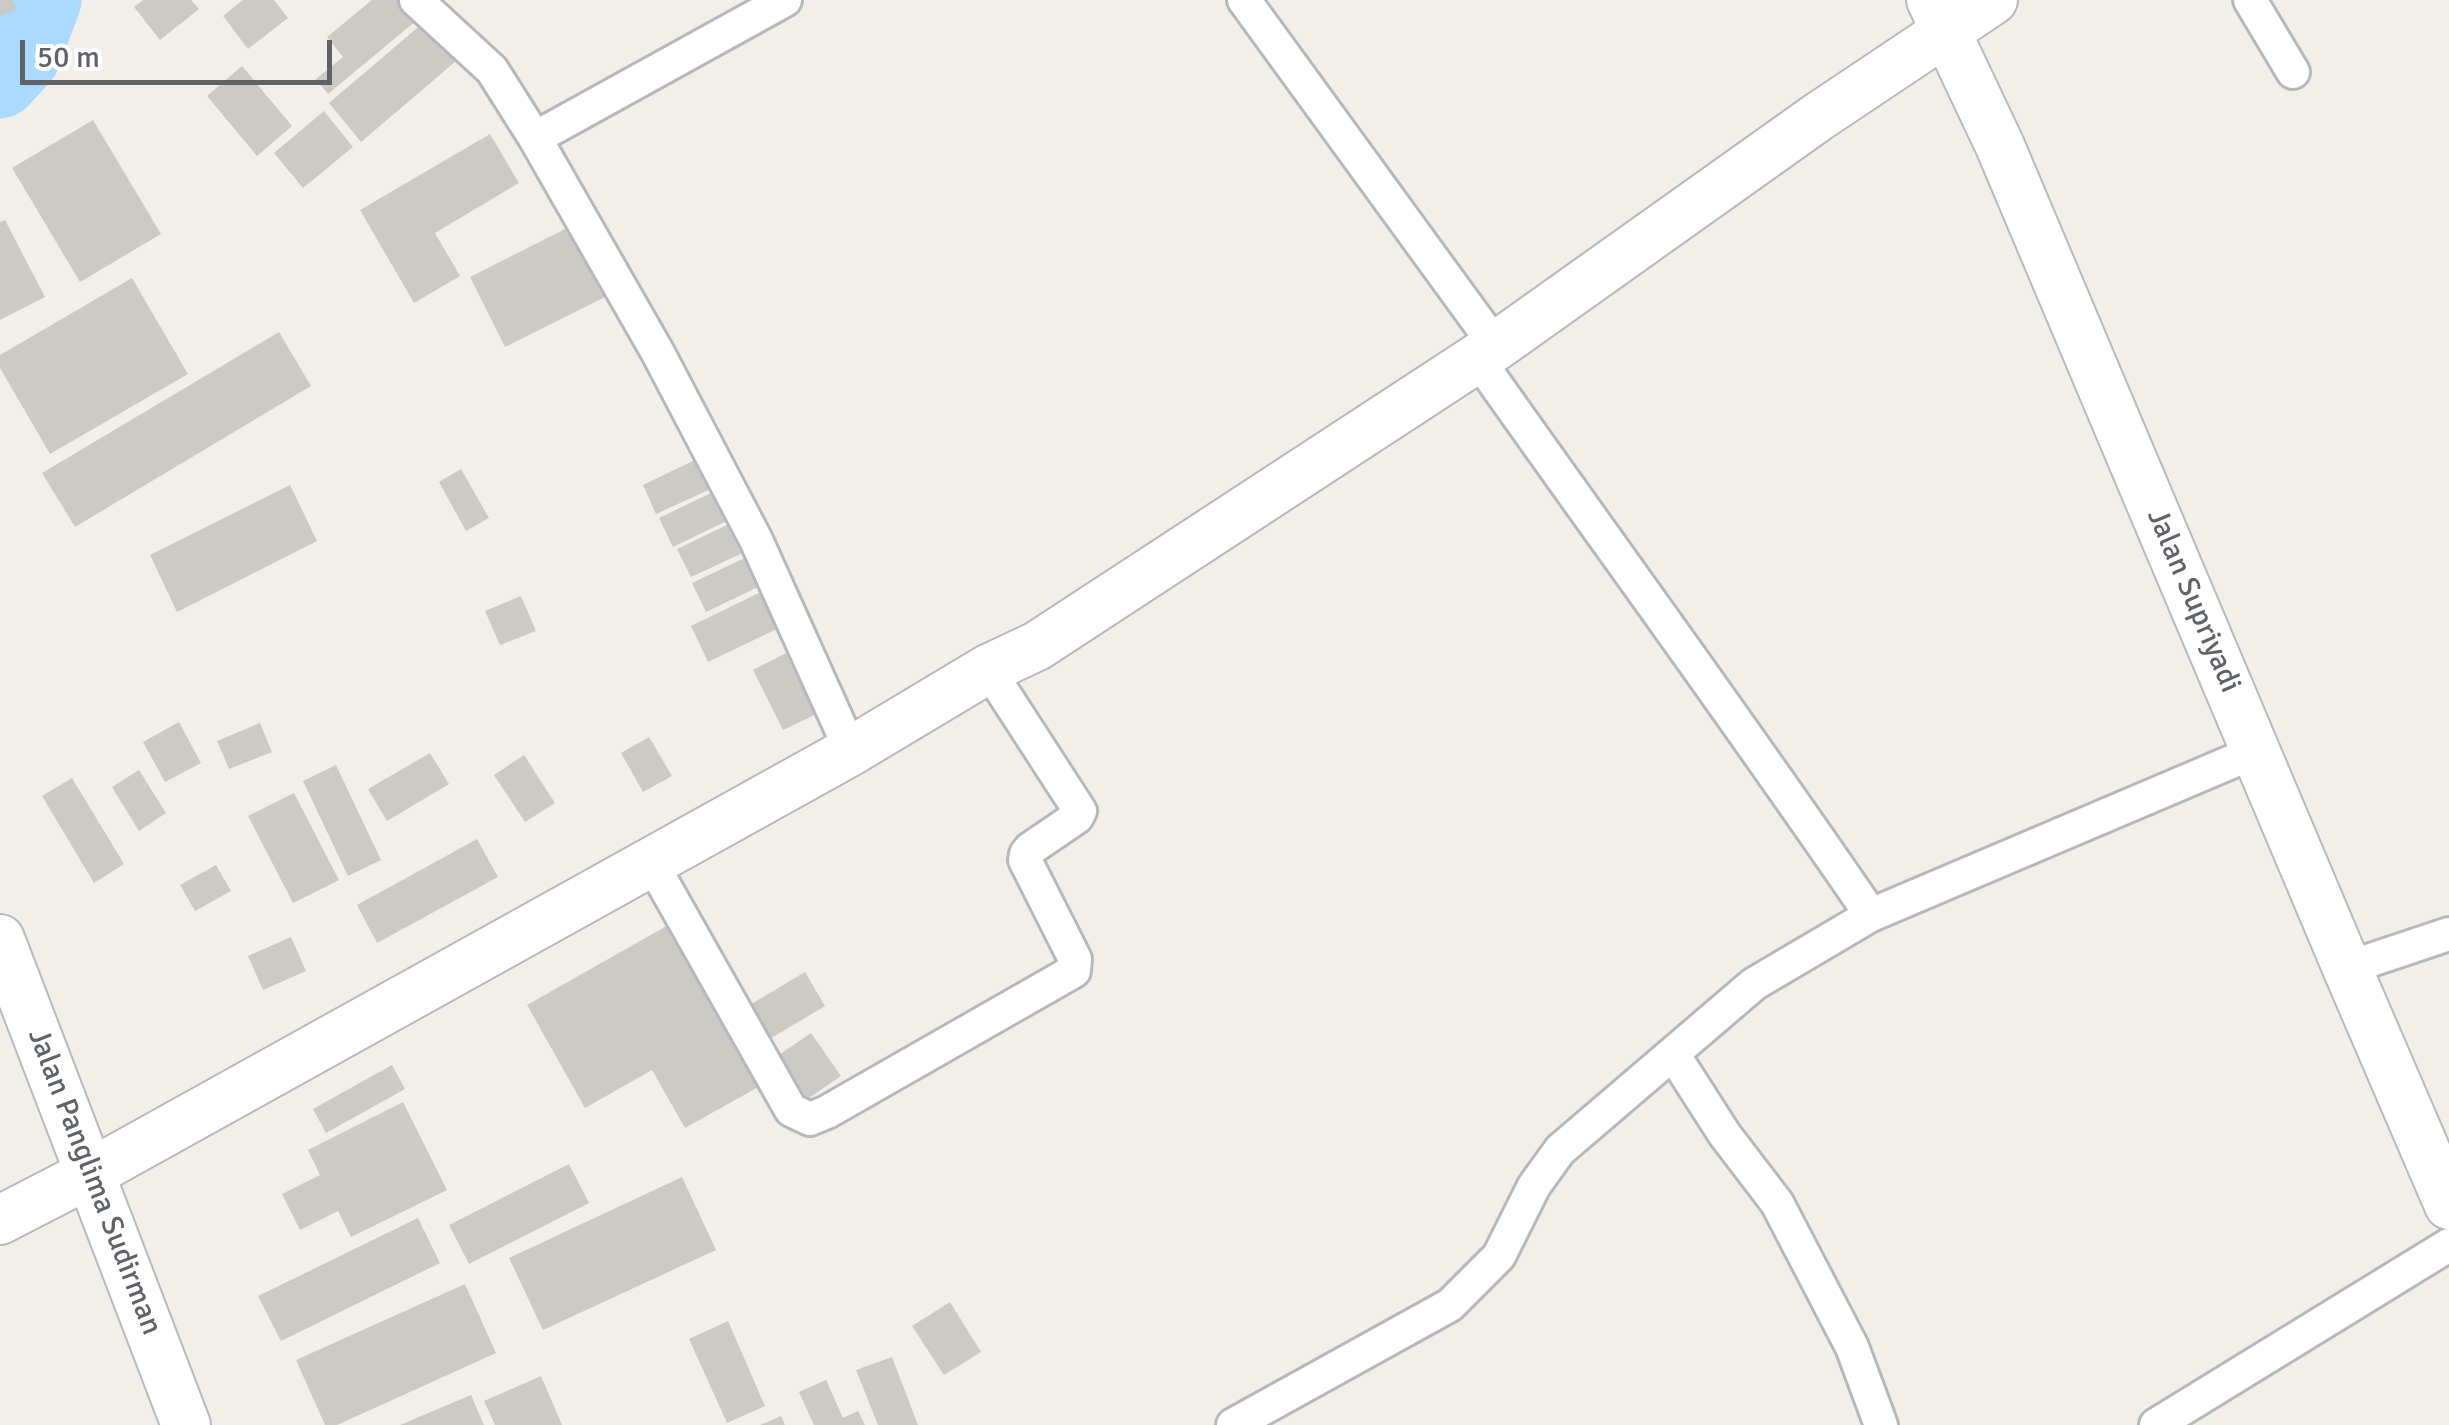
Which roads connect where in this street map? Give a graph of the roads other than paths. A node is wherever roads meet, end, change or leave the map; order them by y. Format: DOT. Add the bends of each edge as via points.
graph roads {
  1 [pos="416,0"];
  2 [pos="785,0"];
  3 [pos="1244,0"];
  4 [pos="1993,0"];
  5 [pos="2250,0"];
  6 [pos="1939,15"];
  7 [pos="2293,72"];
  8 [pos="534,138"];
  9 [pos="1486,352"];
  10 [pos="988,669"];
  11 [pos="851,751"];
  12 [pos="2257,751"];
  13 [pos="651,862"];
  14 [pos="1871,914"];
  15 [pos="2449,934"];
  16 [pos="0,939"];
  17 [pos="2347,968"];
  18 [pos="1673,1054"];
  19 [pos="91,1173"];
  20 [pos="2449,1205"];
  21 [pos="0,1220"];
  22 [pos="2449,1246"];
  23 [pos="186,1425"];
  24 [pos="1232,1425"];
  25 [pos="1880,1425"];
  26 [pos="2156,1425"];
  1 -- 8 [label="street" via="492,70"];
  2 -- 8 [label="street"];
  3 -- 9 [label="street"];
  4 -- 6 [label="street"];
  5 -- 7 [label="street"];
  6 -- 9 [label="street" via="1818,117"];
  6 -- 12 [label="street, Jalan Supriyadi"];
  8 -- 11 [label="street" via="748,524"];
  9 -- 10 [label="street" via="1037,646"];
  9 -- 14 [label="street" via="1656,612"];
  10 -- 11 [label="street"];
  10 -- 13 [label="street" via="1080,811 1030,848 1025,860 1076,963 1074,971 1004,1012 810,1119 791,1110"];
  11 -- 13 [label="street"];
  12 -- 14 [label="street"];
  12 -- 17 [label="street, Jalan Supriyadi"];
  13 -- 19 [label="street"];
  14 -- 18 [label="street" via="1754,984"];
  15 -- 17 [label="street"];
  16 -- 19 [label="street, Jalan Panglima Sudirman"];
  17 -- 20 [label="street, Jalan Supriyadi"];
  18 -- 24 [label="street" via="1560,1150 1499,1256 1450,1305"];
  18 -- 25 [label="street" via="1777,1203 1852,1347"];
  19 -- 21 [label="street"];
  19 -- 23 [label="street, Jalan Panglima Sudirman"];
  22 -- 26 [label="street"];
}
